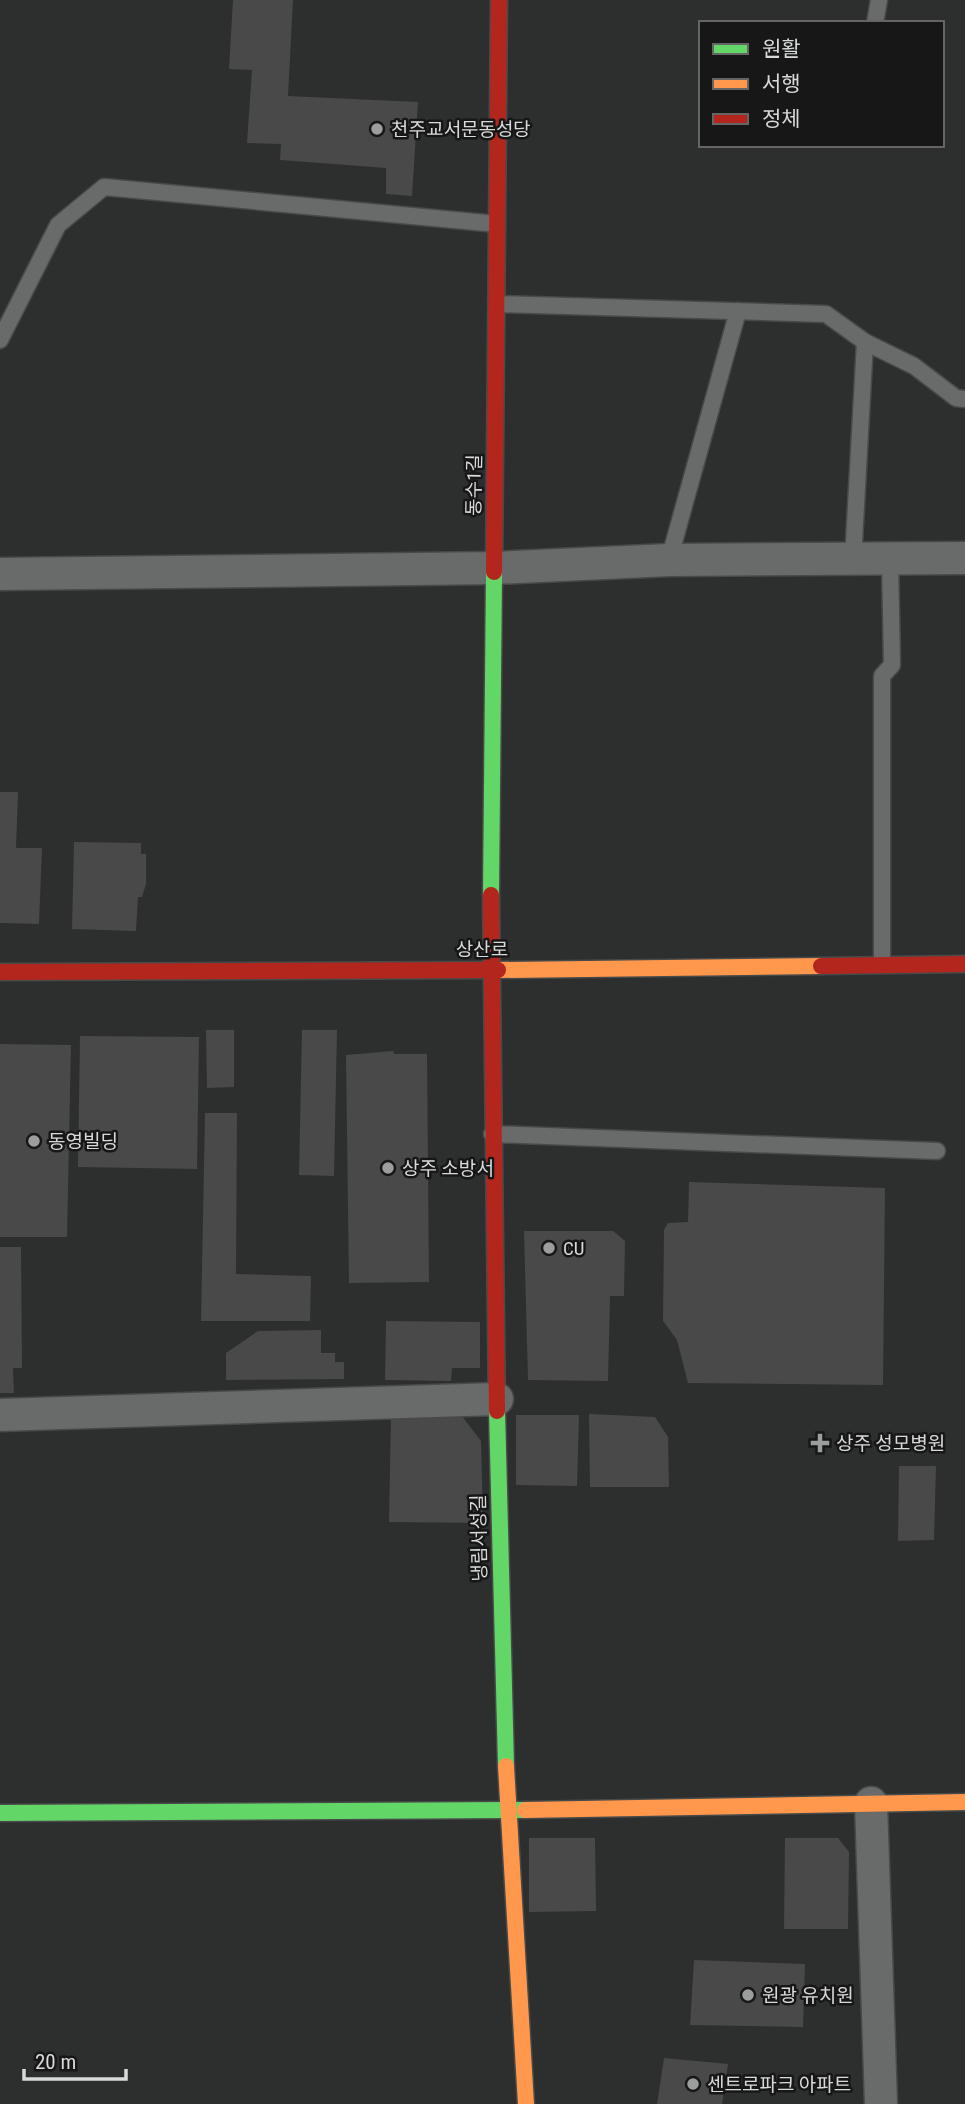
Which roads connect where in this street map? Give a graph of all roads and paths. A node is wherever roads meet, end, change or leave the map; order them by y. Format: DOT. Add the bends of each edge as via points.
graph roads {
  1 [pos="499,0"];
  2 [pos="879,0"];
  3 [pos="875,21"];
  4 [pos="497,224"];
  5 [pos="497,304"];
  6 [pos="738,311"];
  7 [pos="0,340"];
  8 [pos="865,342"];
  9 [pos="965,399"];
  10 [pos="965,558"];
  11 [pos="890,559"];
  12 [pos="669,560"];
  13 [pos="853,560"];
  14 [pos="494,568"];
  15 [pos="0,574"];
  16 [pos="965,964"];
  17 [pos="882,965"];
  18 [pos="490,970"];
  19 [pos="0,972"];
  20 [pos="492,1134"];
  21 [pos="937,1151"];
  22 [pos="497,1399"];
  23 [pos="0,1415"];
  24 [pos="965,1802"];
  25 [pos="871,1803"];
  26 [pos="507,1810"];
  27 [pos="0,1813"];
  28 [pos="526,2104"];
  29 [pos="881,2104"];
  1 -- 4 [label="street, 동수1길"];
  2 -- 3 [label="lane"];
  4 -- 5 [label="street, 동수1길"];
  4 -- 7 [label="lane" via="104,187 58,225"];
  5 -- 6 [label="lane"];
  5 -- 14 [label="street, 동수1길"];
  6 -- 8 [label="lane" via="826,314"];
  6 -- 12 [label="lane"];
  8 -- 9 [label="lane" via="914,366 956,398"];
  8 -- 13 [label="lane"];
  10 -- 11 [label="street"];
  11 -- 13 [label="street"];
  11 -- 17 [label="lane" via="892,665 882,676"];
  12 -- 13 [label="street"];
  12 -- 14 [label="street"];
  14 -- 15 [label="street"];
  14 -- 18 [label="street, 동수1길"];
  16 -- 17 [label="street, 상산로"];
  17 -- 18 [label="street, 상산로"];
  18 -- 19 [label="street, 상산로"];
  18 -- 20 [label="street, 냉림서성길"];
  20 -- 21 [label="lane"];
  20 -- 22 [label="street, 냉림서성길"];
  22 -- 23 [label="street"];
  22 -- 26 [label="street, 냉림서성길"];
  24 -- 25 [label="street"];
  25 -- 26 [label="street"];
  25 -- 29 [label="street"];
  26 -- 27 [label="street"];
  26 -- 28 [label="street, 냉림서성길"];
}
